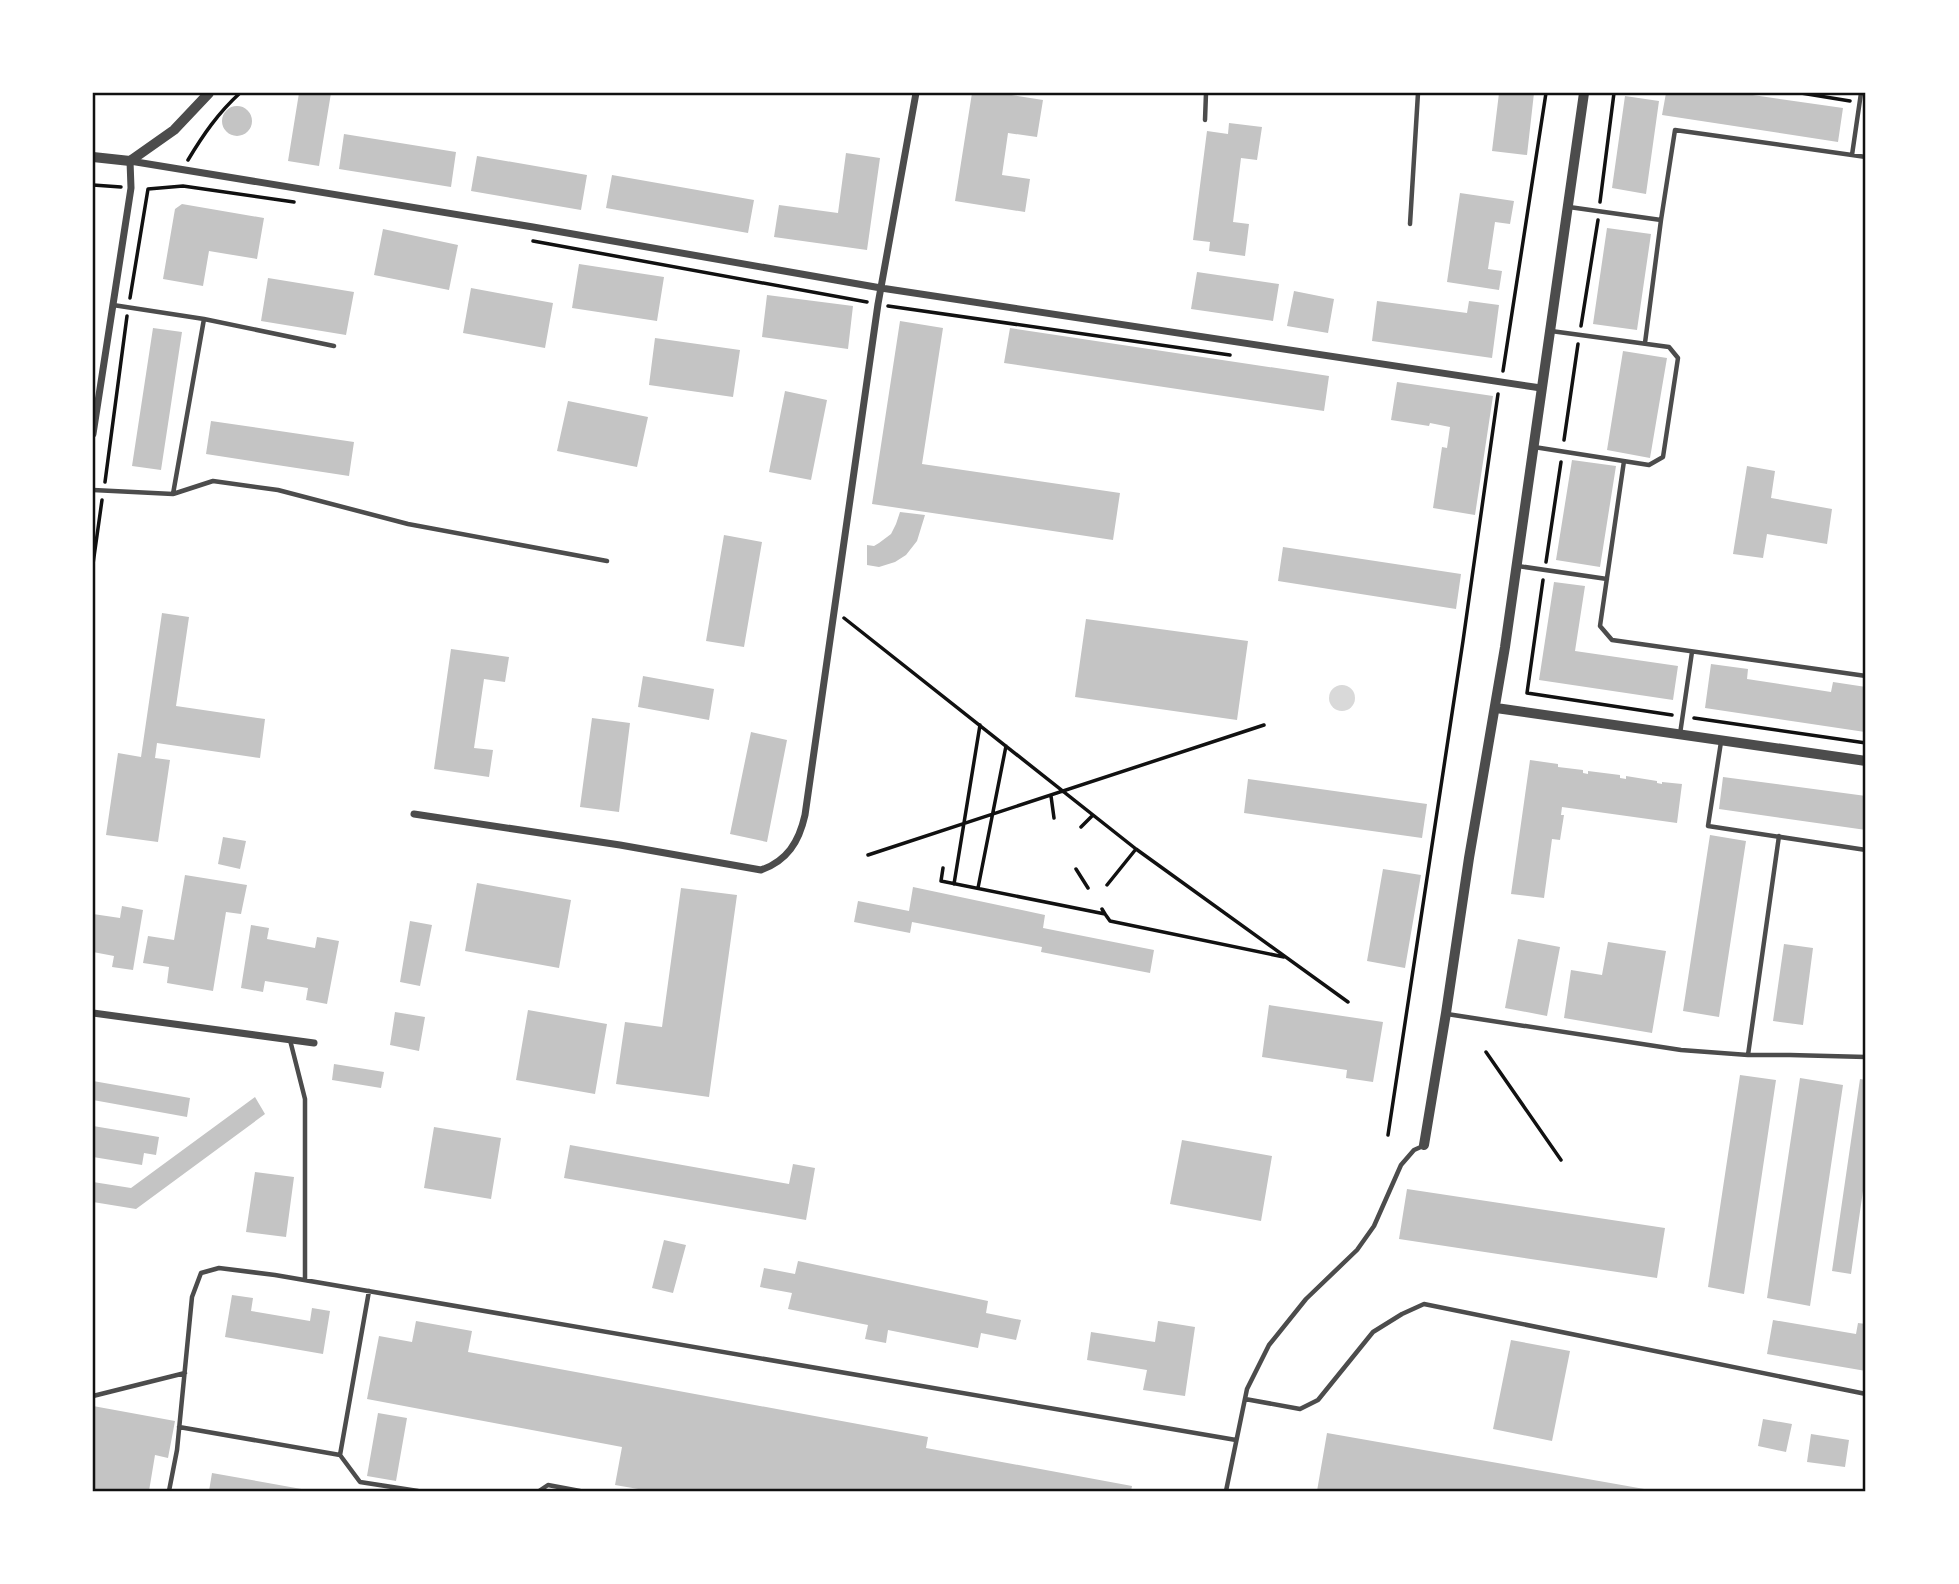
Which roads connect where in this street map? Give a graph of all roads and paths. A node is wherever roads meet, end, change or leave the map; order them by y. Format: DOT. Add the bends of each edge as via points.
graph roads {
  1 [pos="209,93"];
  2 [pos="240,93"];
  3 [pos="916,93"];
  4 [pos="1206,93"];
  5 [pos="1418,93"];
  6 [pos="1546,93"];
  7 [pos="1584,93"];
  8 [pos="1614,93"];
  9 [pos="1801,93"];
  10 [pos="1860,93"];
  11 [pos="1859,102"];
  12 [pos="1205,120"];
  13 [pos="1852,155"];
  14 [pos="93,157"];
  15 [pos="1866,157"];
  16 [pos="130,161"];
  17 [pos="186,169"];
  18 [pos="183,186"];
  19 [pos="1569,207"];
  20 [pos="1599,211"];
  21 [pos="1661,220"];
  22 [pos="1410,224"];
  23 [pos="524,240"];
  24 [pos="881,288"];
  25 [pos="878,304"];
  26 [pos="112,305"];
  27 [pos="204,318"];
  28 [pos="1550,330"];
  29 [pos="1580,335"];
  30 [pos="1645,343"];
  31 [pos="334,346"];
  32 [pos="1240,357"];
  33 [pos="1501,382"];
  34 [pos="1541,388"];
  35 [pos="93,434"];
  36 [pos="1533,447"];
  37 [pos="1562,452"];
  38 [pos="1624,461"];
  39 [pos="93,490"];
  40 [pos="173,494"];
  41 [pos="607,561"];
  42 [pos="1517,566"];
  43 [pos="1545,570"];
  44 [pos="1607,579"];
  45 [pos="834,610"];
  46 [pos="1692,652"];
  47 [pos="1866,676"];
  48 [pos="1496,708"];
  49 [pos="1682,716"];
  50 [pos="980,725"];
  51 [pos="1264,725"];
  52 [pos="1680,734"];
  53 [pos="1721,740"];
  54 [pos="1866,743"];
  55 [pos="1006,746"];
  56 [pos="1866,761"];
  57 [pos="1064,792"];
  58 [pos="1051,796"];
  59 [pos="414,814"];
  60 [pos="993,815"];
  61 [pos="1093,815"];
  62 [pos="1054,818"];
  63 [pos="965,824"];
  64 [pos="1081,827"];
  65 [pos="1779,836"];
  66 [pos="1136,849"];
  67 [pos="1866,849"];
  68 [pos="868,855"];
  69 [pos="943,868"];
  70 [pos="1076,869"];
  71 [pos="954,884"];
  72 [pos="1107,885"];
  73 [pos="978,888"];
  74 [pos="1088,888"];
  75 [pos="1287,958"];
  76 [pos="1348,1002"];
  77 [pos="93,1013"];
  78 [pos="1446,1013"];
  79 [pos="290,1040"];
  80 [pos="313,1043"];
  81 [pos="1486,1052"];
  82 [pos="1748,1055"];
  83 [pos="1866,1058"];
  84 [pos="1388,1135"];
  85 [pos="1424,1146"];
  86 [pos="1561,1160"];
  87 [pos="305,1280"];
  88 [pos="369,1291"];
  89 [pos="185,1373"];
  90 [pos="1866,1394"];
  91 [pos="93,1396"];
  92 [pos="1245,1399"];
  93 [pos="180,1427"];
  94 [pos="1236,1440"];
  95 [pos="340,1455"];
  96 [pos="169,1491"];
  97 [pos="418,1491"];
  98 [pos="539,1491"];
  99 [pos="580,1491"];
  100 [pos="1226,1491"];
  1 -- 16 [label="street" via="174,130"];
  2 -- 17 [label="path" via="203,134"];
  3 -- 24 [label="street"];
  4 -- 12 [label="lane"];
  5 -- 22 [label="lane"];
  6 -- 33 [label="path"];
  7 -- 19 [label="street"];
  8 -- 20 [label="path"];
  9 -- 11 [label="path"];
  10 -- 11 [label="lane"];
  11 -- 13 [label="lane"];
  13 -- 15 [label="lane"];
  13 -- 21 [label="lane" via="1675,130"];
  14 -- 16 [label="street"];
  16 -- 17 [label="street"];
  16 -- 26 [label="street" via="131,188"];
  17 -- 18 [label="path"];
  17 -- 24 [label="street"];
  19 -- 20 [label="lane"];
  19 -- 28 [label="street"];
  20 -- 21 [label="lane"];
  20 -- 29 [label="path"];
  21 -- 30 [label="lane"];
  23 -- 25 [label="path"];
  24 -- 25 [label="street"];
  24 -- 33 [label="street"];
  25 -- 32 [label="path"];
  25 -- 45 [label="street"];
  26 -- 27 [label="lane"];
  26 -- 35 [label="street"];
  27 -- 31 [label="lane"];
  27 -- 40 [label="lane"];
  28 -- 29 [label="lane"];
  28 -- 34 [label="street"];
  29 -- 30 [label="lane"];
  29 -- 37 [label="path"];
  30 -- 38 [label="lane" via="1669,347 1678,358 1663,457 1649,465"];
  33 -- 34 [label="street"];
  33 -- 84 [label="path"];
  34 -- 36 [label="street"];
  36 -- 37 [label="lane"];
  36 -- 42 [label="street"];
  37 -- 38 [label="lane"];
  37 -- 43 [label="path"];
  38 -- 44 [label="lane"];
  39 -- 40 [label="lane"];
  40 -- 41 [label="lane" via="213,481 278,490 408,524"];
  42 -- 43 [label="lane"];
  42 -- 48 [label="street"];
  43 -- 44 [label="lane"];
  43 -- 49 [label="path" via="1527,693"];
  44 -- 46 [label="lane" via="1600,626 1612,640"];
  45 -- 50 [label="path"];
  45 -- 59 [label="street" via="802,831 774,866 761,870"];
  46 -- 47 [label="lane"];
  46 -- 49 [label="lane"];
  48 -- 52 [label="street"];
  48 -- 78 [label="street"];
  49 -- 52 [label="lane"];
  49 -- 54 [label="path"];
  50 -- 55 [label="path"];
  50 -- 63 [label="path"];
  51 -- 57 [label="path"];
  52 -- 53 [label="street"];
  53 -- 56 [label="street"];
  53 -- 65 [label="lane" via="1709,826"];
  55 -- 57 [label="path"];
  55 -- 60 [label="path"];
  57 -- 58 [label="path"];
  57 -- 61 [label="path"];
  58 -- 60 [label="path"];
  58 -- 62 [label="path"];
  60 -- 63 [label="path"];
  60 -- 73 [label="path"];
  61 -- 64 [label="path"];
  61 -- 66 [label="path"];
  63 -- 68 [label="path"];
  63 -- 71 [label="path"];
  65 -- 67 [label="lane"];
  65 -- 82 [label="lane"];
  66 -- 72 [label="path"];
  66 -- 75 [label="path"];
  69 -- 71 [label="path" via="941,881"];
  70 -- 74 [label="path"];
  71 -- 73 [label="path"];
  73 -- 75 [label="path" via="1103,911 1110,921"];
  75 -- 76 [label="path"];
  77 -- 79 [label="street"];
  78 -- 82 [label="lane" via="1681,1050"];
  78 -- 85 [label="street"];
  79 -- 80 [label="street"];
  79 -- 87 [label="lane" via="305,1099"];
  81 -- 86 [label="path"];
  82 -- 83 [label="lane"];
  85 -- 92 [label="lane" via="1413,1150 1401,1166 1374,1226 1357,1251 1306,1299 1269,1345"];
  87 -- 88 [label="lane"];
  87 -- 89 [label="lane" via="219,1268 201,1273 192,1297"];
  88 -- 94 [label="lane"];
  88 -- 95 [label="lane"];
  89 -- 91 [label="lane"];
  89 -- 93 [label="lane"];
  90 -- 92 [label="lane" via="1424,1304 1373,1332 1318,1400 1300,1409"];
  92 -- 94 [label="lane"];
  93 -- 95 [label="lane"];
  93 -- 96 [label="lane"];
  94 -- 100 [label="lane"];
  95 -- 97 [label="lane" via="360,1482"];
  98 -- 99 [label="lane" via="548,1485"];
}
